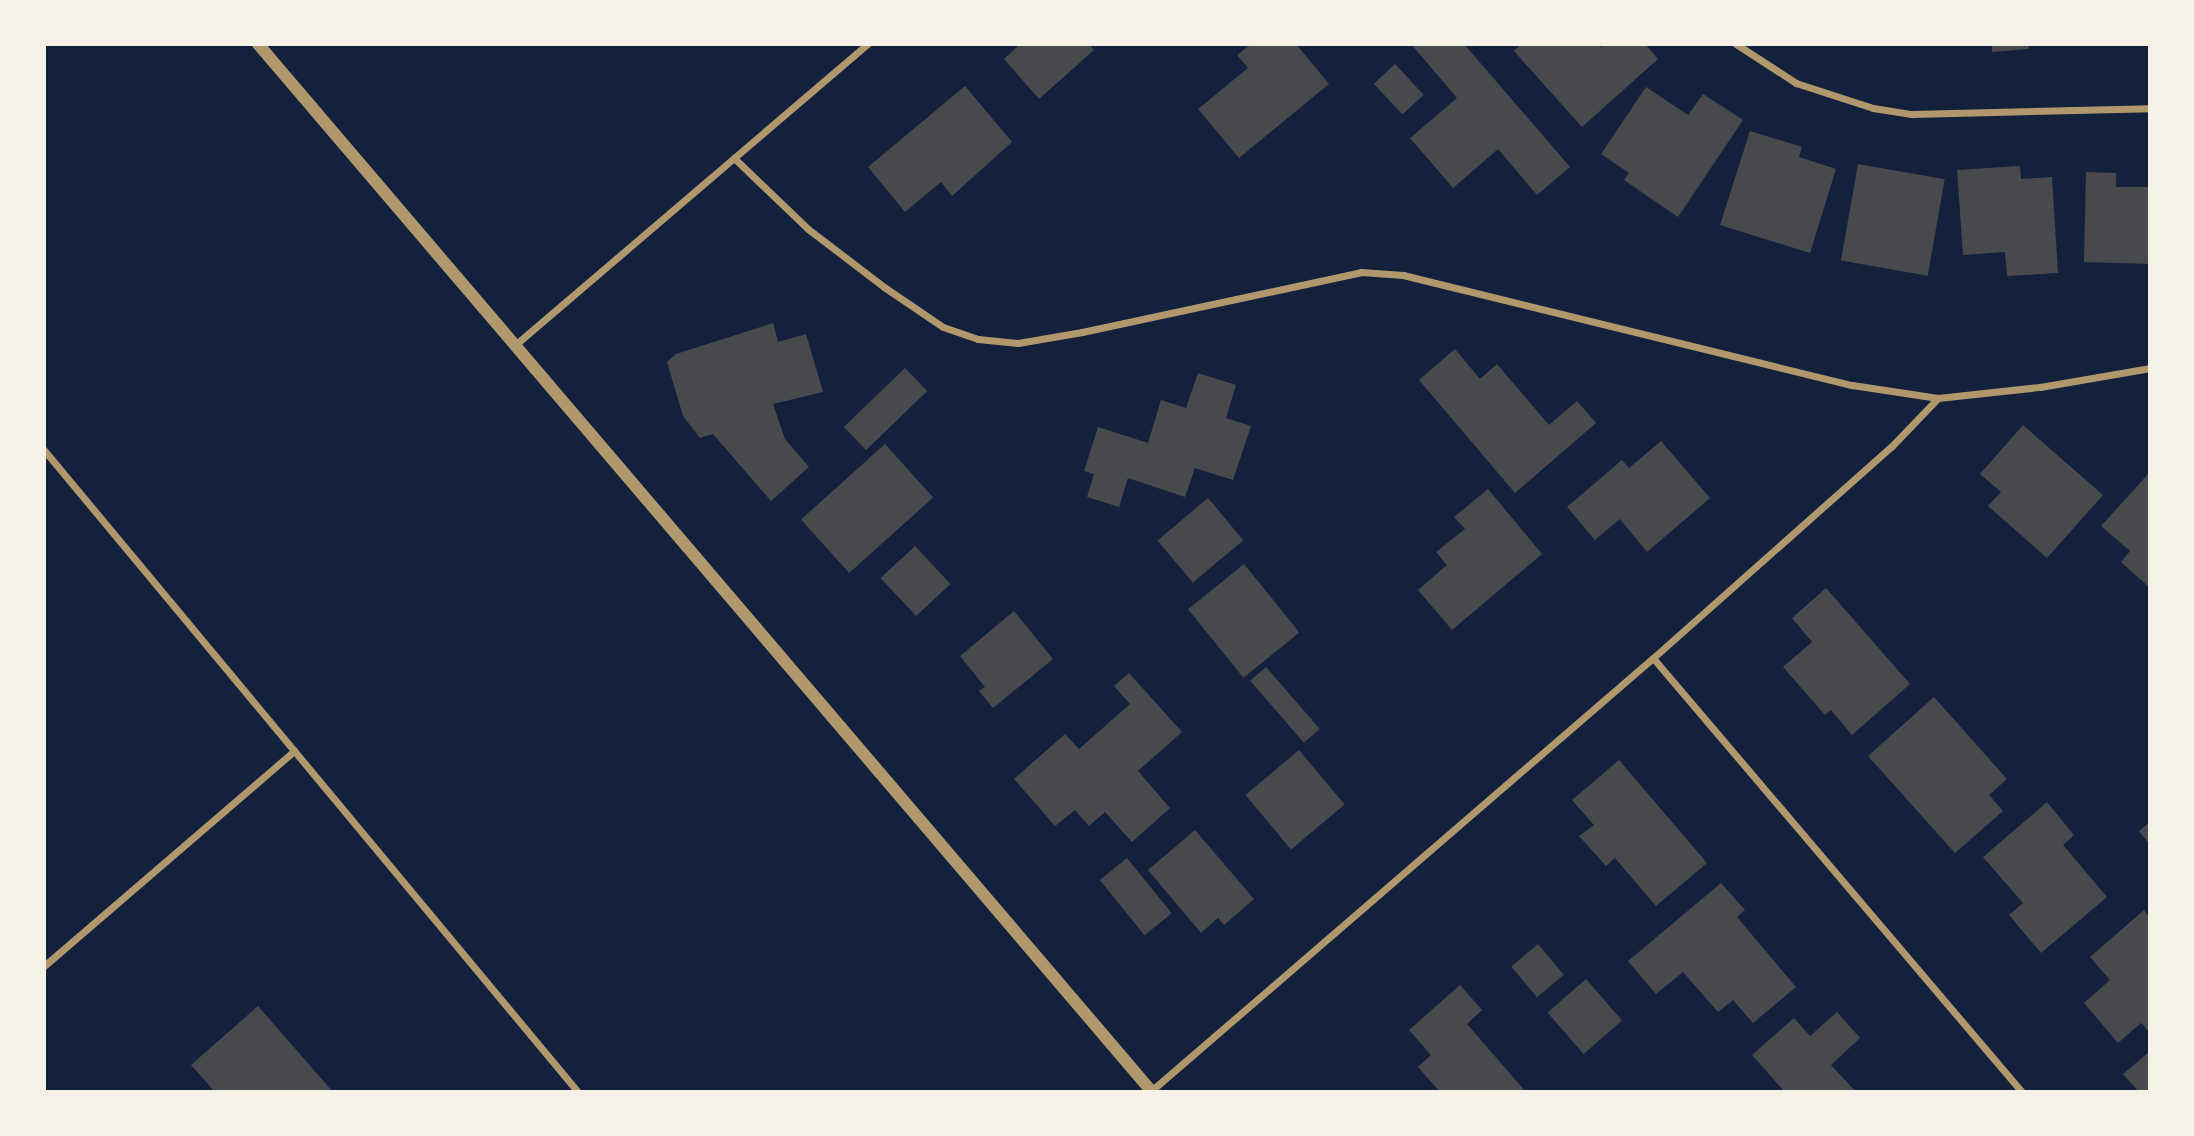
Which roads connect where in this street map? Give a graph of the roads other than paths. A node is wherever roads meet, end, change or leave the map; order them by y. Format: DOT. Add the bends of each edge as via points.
graph roads {
  1 [pos="258,44"];
  2 [pos="868,44"];
  3 [pos="1736,44"];
  4 [pos="2150,108"];
  5 [pos="734,158"];
  6 [pos="514,346"];
  7 [pos="2150,368"];
  8 [pos="1938,398"];
  9 [pos="44,450"];
  10 [pos="1653,658"];
  11 [pos="294,751"];
  12 [pos="44,966"];
  13 [pos="578,1092"];
  14 [pos="1152,1092"];
  15 [pos="2022,1092"];
  1 -- 6 [label="street"];
  2 -- 5 [label="street"];
  3 -- 4 [label="street" via="1796,83 1873,108 1899,112"];
  5 -- 6 [label="street"];
  5 -- 8 [label="street" via="808,229 884,286 943,327 978,339 1018,343 1082,332 1361,272 1403,275 1852,385"];
  6 -- 14 [label="street"];
  7 -- 8 [label="street"];
  8 -- 10 [label="street" via="1891,447"];
  9 -- 11 [label="street"];
  10 -- 14 [label="street"];
  10 -- 15 [label="street"];
  11 -- 12 [label="street"];
  11 -- 13 [label="street"];
}
